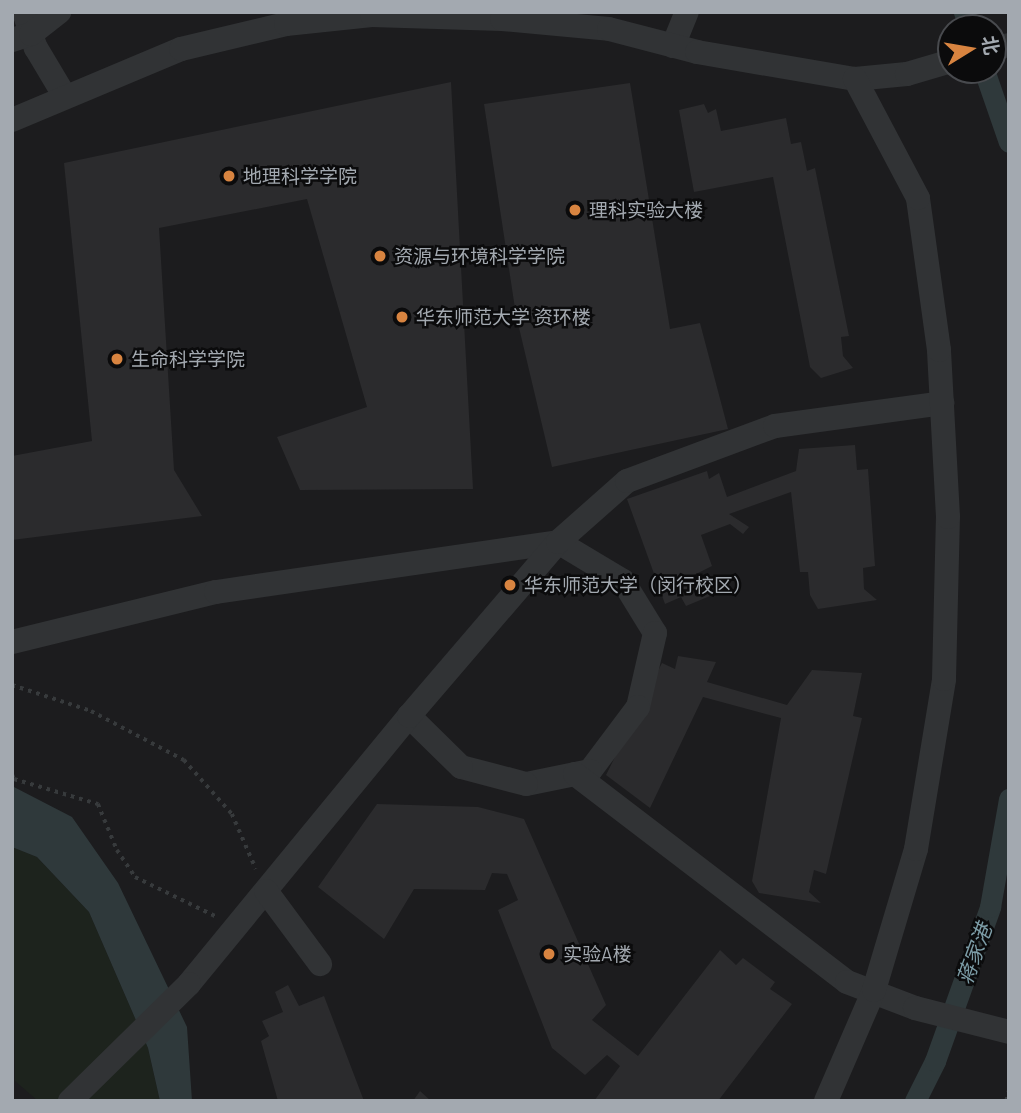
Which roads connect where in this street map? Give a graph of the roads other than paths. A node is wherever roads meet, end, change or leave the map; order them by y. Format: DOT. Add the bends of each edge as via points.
graph roads {
  1 [pos="59,12"];
  2 [pos="687,12"];
  3 [pos="310,17"];
  4 [pos="23,29"];
  5 [pos="673,46"];
  6 [pos="937,65"];
  7 [pos="855,79"];
  8 [pos="64,95"];
  9 [pos="12,120"];
  10 [pos="942,403"];
  11 [pos="558,542"];
  12 [pos="12,642"];
  13 [pos="410,716"];
  14 [pos="575,774"];
  15 [pos="266,891"];
  16 [pos="320,964"];
  17 [pos="874,990"];
  18 [pos="1005,1031"];
  19 [pos="70,1101"];
  20 [pos="826,1101"];
  1 -- 4 [label="street"];
  2 -- 5 [label="street"];
  3 -- 5 [label="street" via="502,19 609,29"];
  3 -- 8 [label="street" via="181,49"];
  4 -- 8 [label="street"];
  5 -- 7 [label="street"];
  6 -- 7 [label="street"];
  7 -- 10 [label="street" via="918,198"];
  8 -- 9 [label="street"];
  10 -- 11 [label="street" via="775,426 627,481"];
  10 -- 17 [label="street" via="948,517 944,679 916,849"];
  11 -- 12 [label="street" via="216,592"];
  11 -- 13 [label="street"];
  11 -- 14 [label="street" via="623,581 655,633 638,707 590,771"];
  13 -- 14 [label="street" via="461,767 526,783"];
  13 -- 15 [label="street"];
  14 -- 17 [label="street" via="847,982"];
  15 -- 16 [label="street"];
  15 -- 19 [label="street" via="189,984"];
  17 -- 18 [label="street" via="915,1008"];
  17 -- 20 [label="street"];
}
